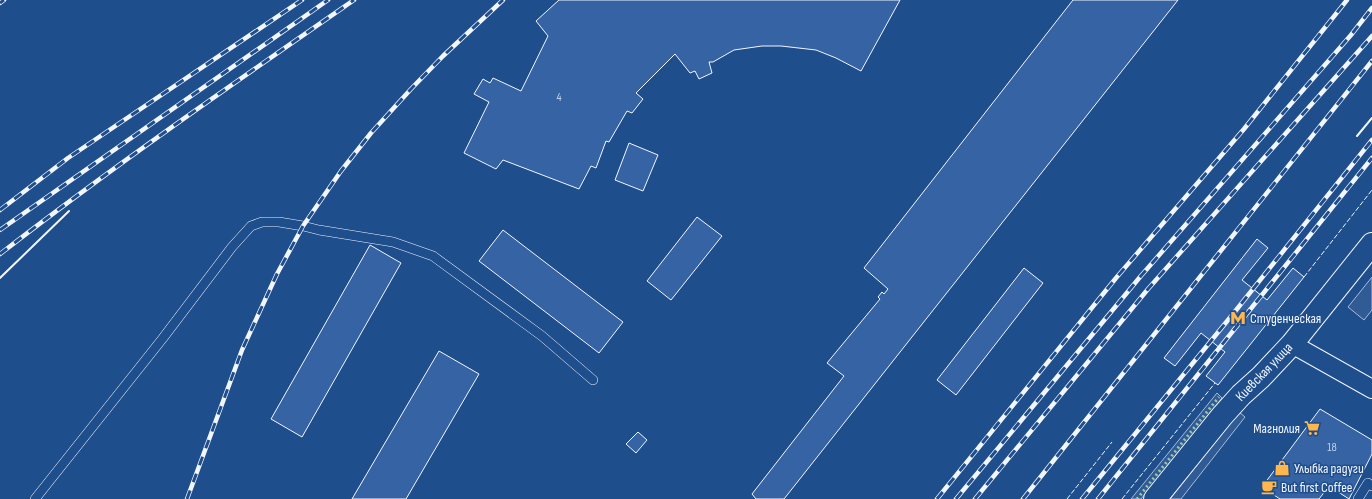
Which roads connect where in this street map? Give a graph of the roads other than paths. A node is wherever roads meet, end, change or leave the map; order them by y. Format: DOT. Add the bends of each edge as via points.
graph roads {
  1 [pos="1372,244"];
  2 [pos="1292,344"];
  3 [pos="593,380"];
  4 [pos="1372,389"];
  5 [pos="1372,486"];
  6 [pos="35,499"];
  7 [pos="1155,499"];
  8 [pos="1358,499"];
  1 -- 2 [label="street, Киевская улица"];
  2 -- 4 [label="street"];
  2 -- 7 [label="street, Киевская улица" via="1222,416"];
  3 -- 6 [label="lane" via="542,336 433,256 393,242 303,226 262,222 251,226 232,247"];
  5 -- 8 [label="lane" via="1368,483"];
}
